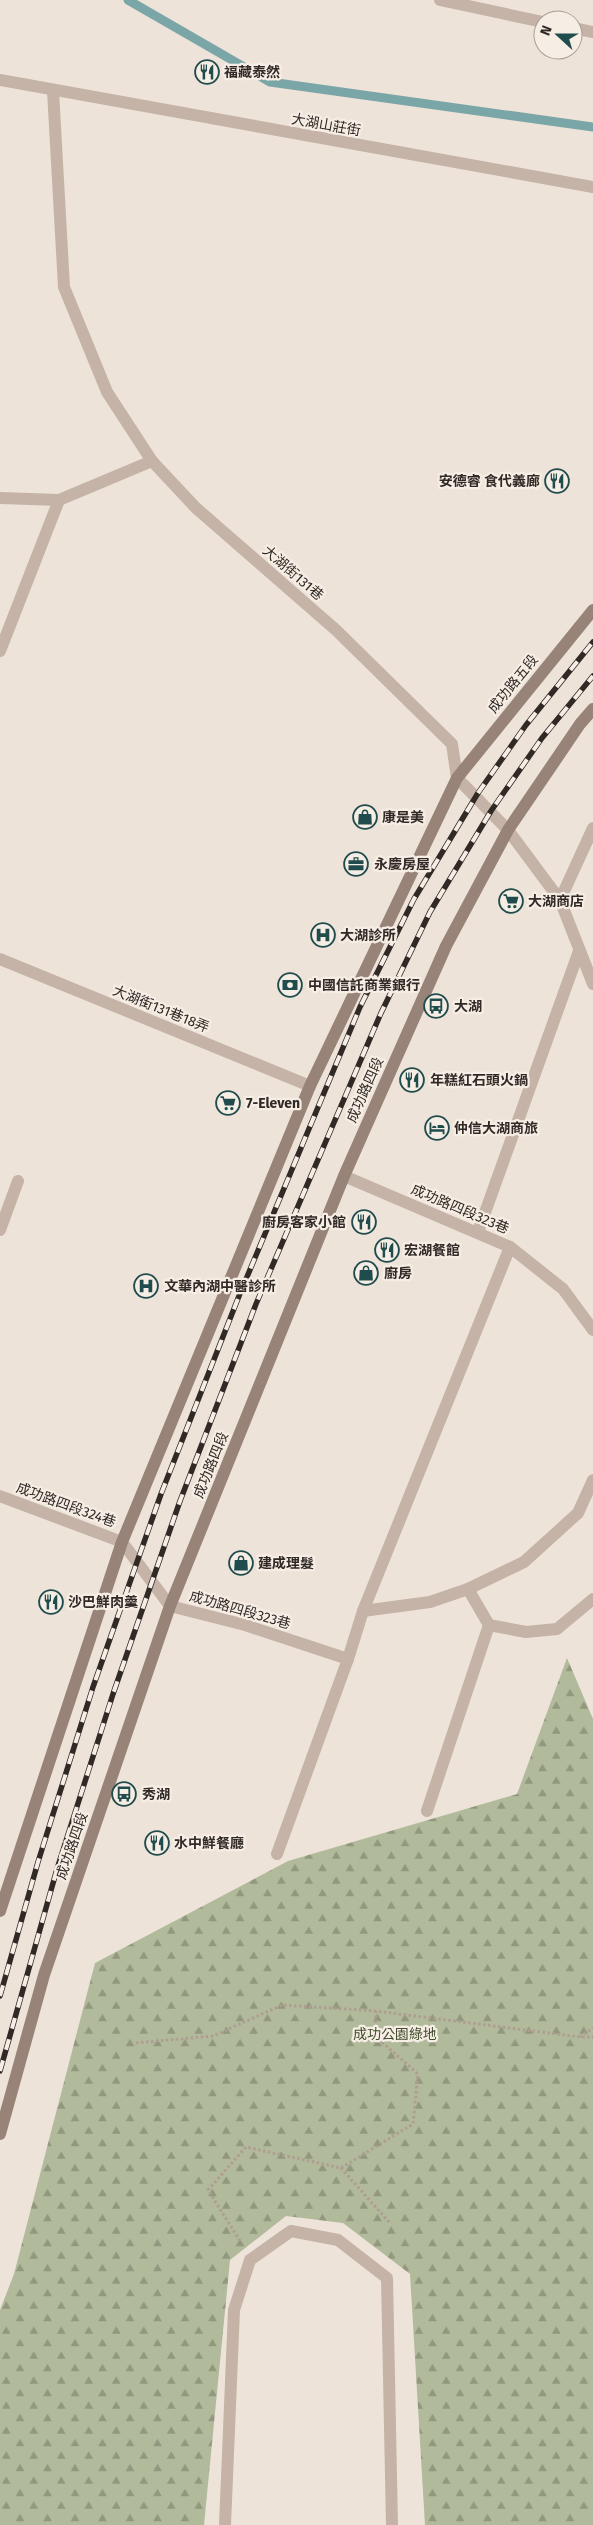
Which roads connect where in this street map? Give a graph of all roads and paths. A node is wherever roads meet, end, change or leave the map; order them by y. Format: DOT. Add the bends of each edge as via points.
graph roads {
  1 [pos="440,0"];
  2 [pos="533,20"];
  3 [pos="0,80"];
  4 [pos="53,91"];
  5 [pos="593,187"];
  6 [pos="152,461"];
  7 [pos="0,498"];
  8 [pos="59,500"];
  9 [pos="593,610"];
  10 [pos="0,651"];
  11 [pos="593,709"];
  12 [pos="457,778"];
  13 [pos="593,828"];
  14 [pos="508,830"];
  15 [pos="560,900"];
  16 [pos="579,951"];
  17 [pos="0,959"];
  18 [pos="593,984"];
  19 [pos="310,1086"];
  20 [pos="344,1176"];
  21 [pos="18,1181"];
  22 [pos="0,1230"];
  23 [pos="478,1232"];
  24 [pos="510,1247"];
  25 [pos="593,1330"];
  26 [pos="593,1480"];
  27 [pos="0,1496"];
  28 [pos="122,1542"];
  29 [pos="468,1589"];
  30 [pos="593,1599"];
  31 [pos="170,1606"];
  32 [pos="363,1611"];
  33 [pos="489,1624"];
  34 [pos="348,1659"];
  35 [pos="427,1811"];
  36 [pos="277,1854"];
  37 [pos="0,1911"];
  38 [pos="376,2011"];
  39 [pos="593,2028"];
  40 [pos="580,2037"];
  41 [pos="593,2037"];
  42 [pos="136,2043"];
  43 [pos="0,2134"];
  44 [pos="341,2168"];
  45 [pos="389,2222"];
  46 [pos="245,2248"];
  47 [pos="225,2525"];
  48 [pos="392,2525"];
  1 -- 2 [label="street"];
  3 -- 4 [label="street, 大湖山莊街"];
  4 -- 5 [label="street, 大湖山莊街"];
  4 -- 6 [label="street" via="64,287 107,392"];
  6 -- 8 [label="street"];
  6 -- 12 [label="street, 大湖街131巷" via="196,508 336,630 452,744"];
  7 -- 8 [label="street"];
  8 -- 10 [label="street"];
  9 -- 12 [label="main road, 成功路五段"];
  11 -- 14 [label="main road"];
  12 -- 14 [label="street"];
  12 -- 19 [label="main road"];
  13 -- 15 [label="street"];
  14 -- 15 [label="street"];
  14 -- 20 [label="main road, 成功路四段" via="446,946"];
  15 -- 16 [label="street"];
  16 -- 18 [label="street"];
  16 -- 23 [label="street"];
  17 -- 19 [label="street, 大湖街131巷18弄"];
  19 -- 28 [label="main road"];
  20 -- 23 [label="street, 成功路四段323巷"];
  20 -- 31 [label="main road, 成功路四段"];
  21 -- 22 [label="street"];
  23 -- 24 [label="street, 成功路四段323巷"];
  24 -- 25 [label="street, 成功路四段323巷" via="563,1289"];
  24 -- 32 [label="street"];
  26 -- 29 [label="street" via="578,1513 524,1562"];
  27 -- 28 [label="street, 成功路四段324巷"];
  28 -- 31 [label="street, 成功路四段323巷"];
  28 -- 37 [label="main road"];
  29 -- 32 [label="street" via="430,1602"];
  29 -- 33 [label="street"];
  30 -- 33 [label="street" via="557,1629 526,1632"];
  31 -- 34 [label="street, 成功路四段323巷" via="245,1625"];
  31 -- 43 [label="main road, 成功路四段" via="44,1975"];
  32 -- 34 [label="street"];
  33 -- 35 [label="street"];
  34 -- 36 [label="street"];
  38 -- 40 [label="path"];
  38 -- 42 [label="path" via="282,2005 213,2036"];
  38 -- 44 [label="path" via="375,2036 418,2074 413,2124"];
  39 -- 40 [label="path"];
  40 -- 41 [label="path"];
  44 -- 45 [label="path"];
  44 -- 46 [label="path" via="246,2147 208,2190"];
  47 -- 48 [label="street" via="234,2310 250,2260 291,2231 338,2240 387,2278"];
}
